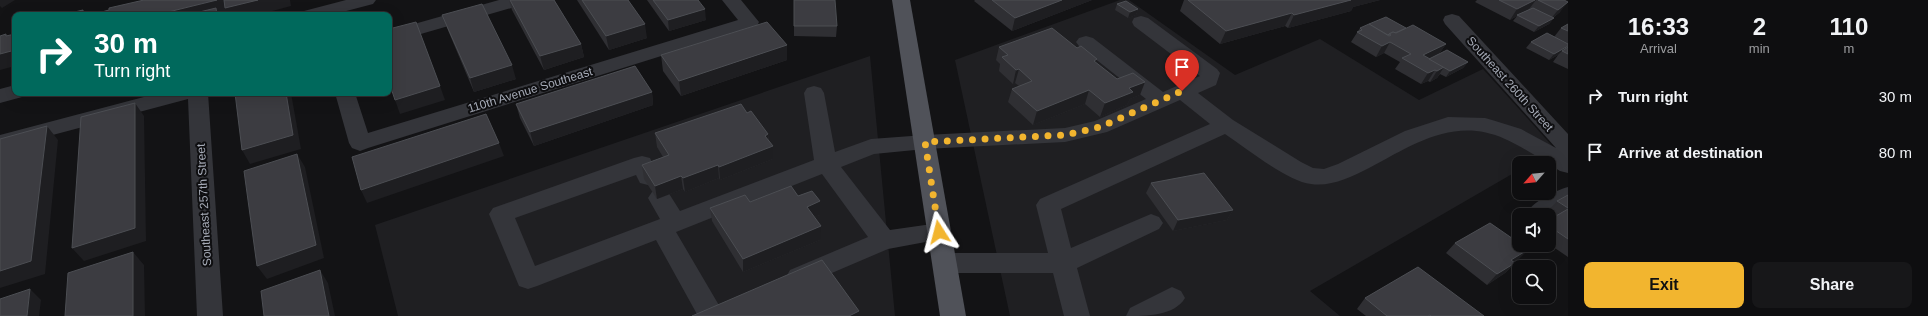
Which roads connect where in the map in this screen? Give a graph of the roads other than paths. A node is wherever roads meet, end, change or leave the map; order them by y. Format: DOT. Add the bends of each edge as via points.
graph roads {
  1 [pos="367,0"];
  2 [pos="519,0"];
  3 [pos="732,0"];
  4 [pos="901,0"];
  5 [pos="321,12"];
  6 [pos="1452,20"];
  7 [pos="1141,22"];
  8 [pos="400,34"];
  9 [pos="1086,42"];
  10 [pos="1182,91"];
  11 [pos="12,93"];
  12 [pos="814,93"];
  13 [pos="0,96"];
  14 [pos="173,96"];
  15 [pos="198,96"];
  16 [pos="346,96"];
  17 [pos="1161,101"];
  18 [pos="1226,126"];
  19 [pos="0,142"];
  20 [pos="925,142"];
  21 [pos="1568,148"];
  22 [pos="826,163"];
  23 [pos="1568,165"];
  24 [pos="648,177"];
  25 [pos="1568,196"];
  26 [pos="660,198"];
  27 [pos="1549,208"];
  28 [pos="1151,223"];
  29 [pos="667,225"];
  30 [pos="939,232"];
  31 [pos="884,240"];
  32 [pos="944,263"];
  33 [pos="1063,263"];
  34 [pos="776,287"];
  35 [pos="1172,298"];
  36 [pos="717,312"];
  37 [pos="210,316"];
  38 [pos="953,316"];
  39 [pos="1077,316"];
  40 [pos="1139,316"];
  1 -- 5 [label="street"];
  2 -- 8 [label="street"];
  3 -- 16 [label="street, 110th Avenue Southeast" via="750,22 360,143"];
  4 -- 20 [label="main road"];
  6 -- 21 [label="street, Southeast 260th Street"];
  7 -- 10 [label="street" via="1210,73 1209,80"];
  9 -- 17 [label="street"];
  10 -- 17 [label="street"];
  10 -- 18 [label="street"];
  11 -- 13 [label="street"];
  12 -- 22 [label="street"];
  14 -- 19 [label="street"];
  15 -- 37 [label="street, Southeast 257th Street"];
  17 -- 20 [label="street" via="1100,127 1065,135"];
  18 -- 23 [label="street" via="1310,176 1324,177 1346,170 1413,136 1448,124 1485,126 1513,134"];
  18 -- 33 [label="street" via="1048,205"];
  20 -- 22 [label="street" via="871,147"];
  20 -- 30 [label="main road"];
  22 -- 29 [label="street"];
  22 -- 31 [label="street"];
  24 -- 29 [label="street" via="642,164 501,214 528,279"];
  25 -- 27 [label="street"];
  26 -- 29 [label="street"];
  28 -- 33 [label="street"];
  29 -- 36 [label="street"];
  30 -- 31 [label="street"];
  30 -- 32 [label="main road"];
  31 -- 34 [label="street"];
  32 -- 33 [label="street"];
  32 -- 38 [label="main road"];
  33 -- 39 [label="street"];
  35 -- 40 [label="street"];
}
